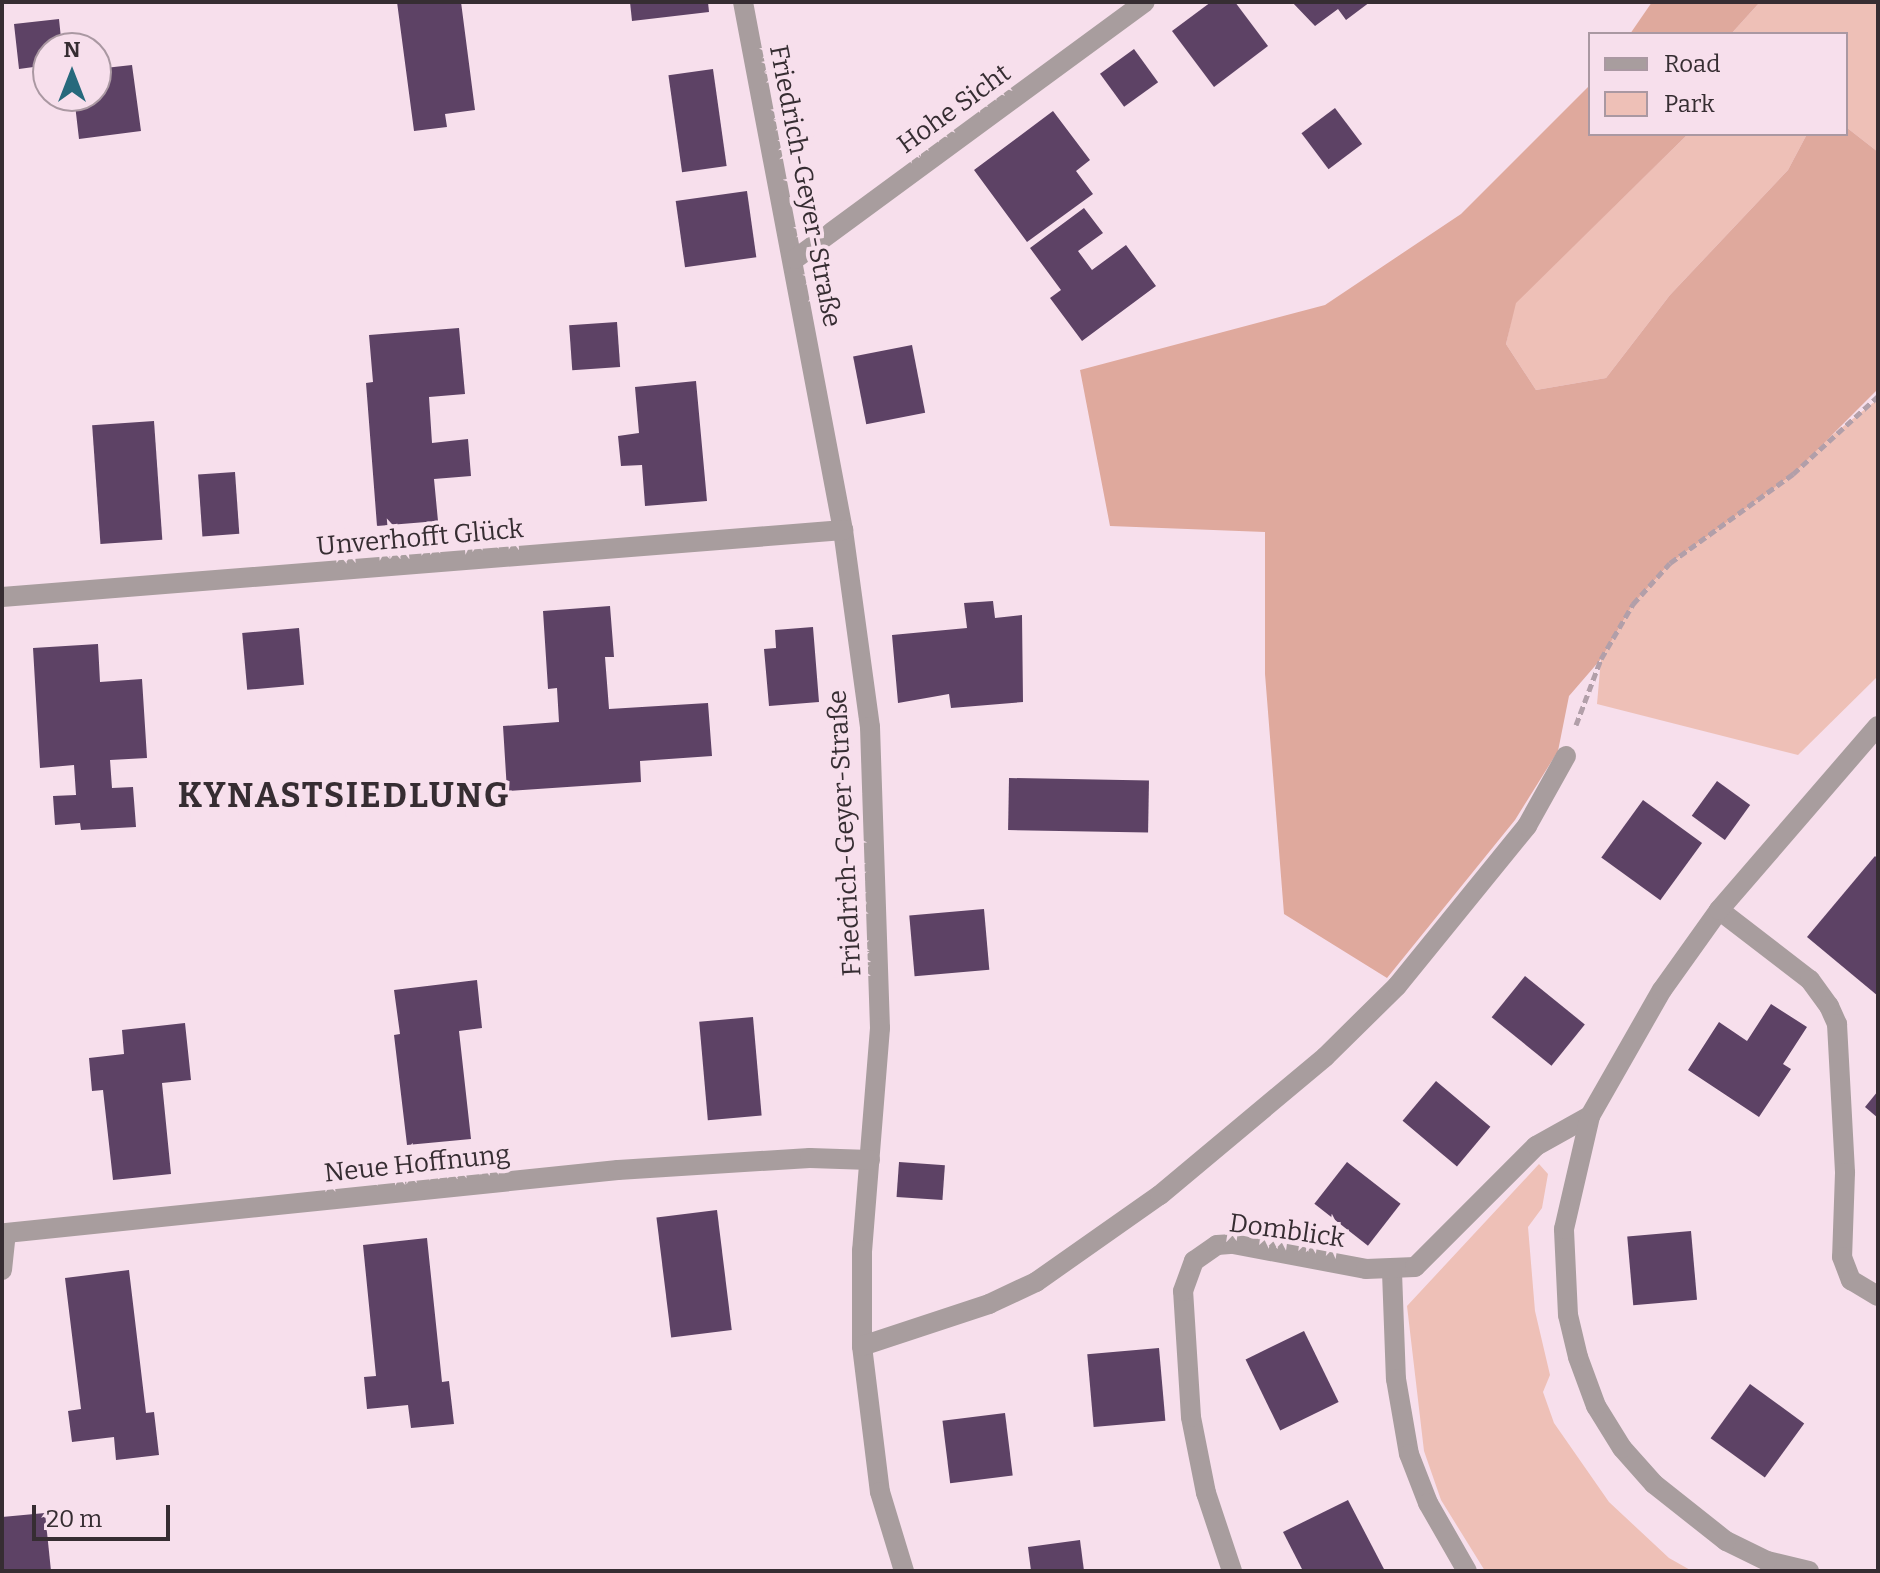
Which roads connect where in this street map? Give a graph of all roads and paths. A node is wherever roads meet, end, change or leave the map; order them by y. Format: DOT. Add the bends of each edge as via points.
graph roads {
  1 [pos="743,2"];
  2 [pos="1145,2"];
  3 [pos="795,259"];
  4 [pos="1878,396"];
  5 [pos="843,530"];
  6 [pos="2,597"];
  7 [pos="1878,728"];
  8 [pos="1566,756"];
  9 [pos="1719,910"];
  10 [pos="1590,1116"];
  11 [pos="870,1160"];
  12 [pos="2,1270"];
  13 [pos="1392,1272"];
  14 [pos="1878,1296"];
  15 [pos="862,1346"];
  16 [pos="904,1571"];
  17 [pos="1232,1571"];
  18 [pos="1467,1571"];
  19 [pos="1809,1571"];
  1 -- 3 [label="street, Friedrich-Geyer-Straße"];
  2 -- 3 [label="street, Hohe Sicht"];
  3 -- 5 [label="street, Friedrich-Geyer-Straße"];
  4 -- 8 [label="path" via="1793,474 1670,563 1633,604 1601,659"];
  5 -- 6 [label="street, Unverhofft Glück"];
  5 -- 11 [label="street, Friedrich-Geyer-Straße" via="870,727 880,1028"];
  7 -- 9 [label="street"];
  8 -- 15 [label="street" via="1527,826 1397,986 1325,1057 1160,1195 1036,1282 989,1304"];
  9 -- 10 [label="street" via="1662,990"];
  9 -- 14 [label="street" via="1810,980 1837,1024 1842,1257 1851,1280"];
  10 -- 13 [label="street" via="1536,1146 1424,1260"];
  10 -- 19 [label="street" via="1577,1152 1563,1267 1568,1315 1596,1406 1622,1448 1654,1484 1726,1541 1767,1561"];
  11 -- 12 [label="street, Neue Hoffnung" via="810,1158 618,1170 6,1233"];
  11 -- 15 [label="street, Friedrich-Geyer-Straße"];
  13 -- 17 [label="street, Domblick" via="1233,1244 1203,1252 1188,1269 1183,1291 1191,1417 1206,1493"];
  13 -- 18 [label="street" via="1396,1379 1409,1454 1428,1503"];
  15 -- 16 [label="street, Friedrich-Geyer-Straße" via="880,1492"];
}
